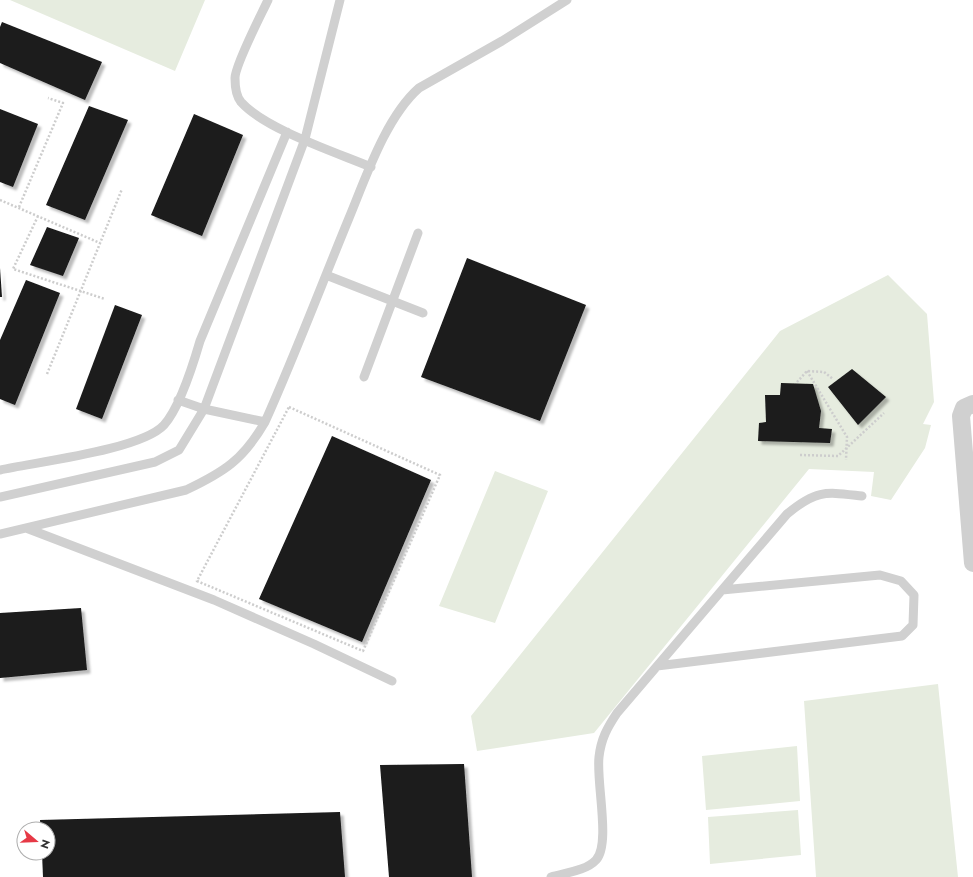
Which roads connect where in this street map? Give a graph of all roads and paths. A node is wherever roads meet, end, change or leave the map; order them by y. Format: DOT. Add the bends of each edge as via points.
graph roads {
  1 [pos="268,0"];
  2 [pos="340,0"];
  3 [pos="567,0"];
  4 [pos="48,98"];
  5 [pos="287,132"];
  6 [pos="305,139"];
  7 [pos="370,167"];
  8 [pos="122,189"];
  9 [pos="0,200"];
  10 [pos="19,207"];
  11 [pos="38,216"];
  12 [pos="418,233"];
  13 [pos="100,243"];
  14 [pos="326,275"];
  15 [pos="81,290"];
  16 [pos="105,299"];
  17 [pos="393,301"];
  18 [pos="423,313"];
  19 [pos="806,371"];
  20 [pos="47,374"];
  21 [pos="364,377"];
  22 [pos="833,379"];
  23 [pos="797,382"];
  24 [pos="178,400"];
  25 [pos="973,404"];
  26 [pos="289,407"];
  27 [pos="204,409"];
  28 [pos="884,413"];
  29 [pos="265,422"];
  30 [pos="846,448"];
  31 [pos="800,455"];
  32 [pos="846,460"];
  33 [pos="0,470"];
  34 [pos="862,496"];
  35 [pos="0,497"];
  36 [pos="971,523"];
  37 [pos="26,528"];
  38 [pos="0,534"];
  39 [pos="973,563"];
  40 [pos="722,590"];
  41 [pos="657,666"];
  42 [pos="392,682"];
  43 [pos="550,877"];
  1 -- 5 [label="lane" via="238,66 235,77 236,91 240,101 255,115"];
  2 -- 6 [label="lane"];
  3 -- 7 [label="lane" via="502,41 419,88 407,98 392,121"];
  4 -- 10 [label="path" via="63,103"];
  5 -- 6 [label="lane"];
  5 -- 24 [label="lane"];
  6 -- 7 [label="lane"];
  6 -- 27 [label="lane"];
  7 -- 14 [label="lane"];
  8 -- 13 [label="path"];
  9 -- 10 [label="path"];
  10 -- 11 [label="path"];
  11 -- 13 [label="path"];
  11 -- 15 [label="path" via="12,269"];
  12 -- 17 [label="lane"];
  13 -- 15 [label="path"];
  14 -- 17 [label="lane"];
  14 -- 29 [label="lane"];
  15 -- 16 [label="path"];
  15 -- 20 [label="path"];
  17 -- 18 [label="lane"];
  17 -- 21 [label="lane"];
  19 -- 22 [label="path" via="824,372"];
  19 -- 23 [label="path"];
  19 -- 30 [label="path" via="847,437"];
  24 -- 27 [label="lane"];
  24 -- 33 [label="lane" via="164,425 155,433 143,438"];
  25 -- 36 [label="street" via="963,410 961,416"];
  26 -- 26 [label="path" via="197,580 363,651 440,475"];
  27 -- 29 [label="lane"];
  27 -- 35 [label="lane" via="179,450 155,462"];
  28 -- 30 [label="path"];
  29 -- 37 [label="lane" via="253,443 236,461 213,477 186,490"];
  30 -- 31 [label="path" via="838,456"];
  30 -- 32 [label="path"];
  34 -- 40 [label="lane" via="826,492 802,502 788,514"];
  36 -- 39 [label="street"];
  37 -- 38 [label="lane"];
  37 -- 42 [label="lane" via="214,600"];
  40 -- 41 [label="lane"];
  40 -- 41 [label="lane" via="880,575 901,581 914,595 913,625 902,636"];
  41 -- 43 [label="lane" via="617,713 604,733 598,780 604,838 597,860 589,866"];
}
